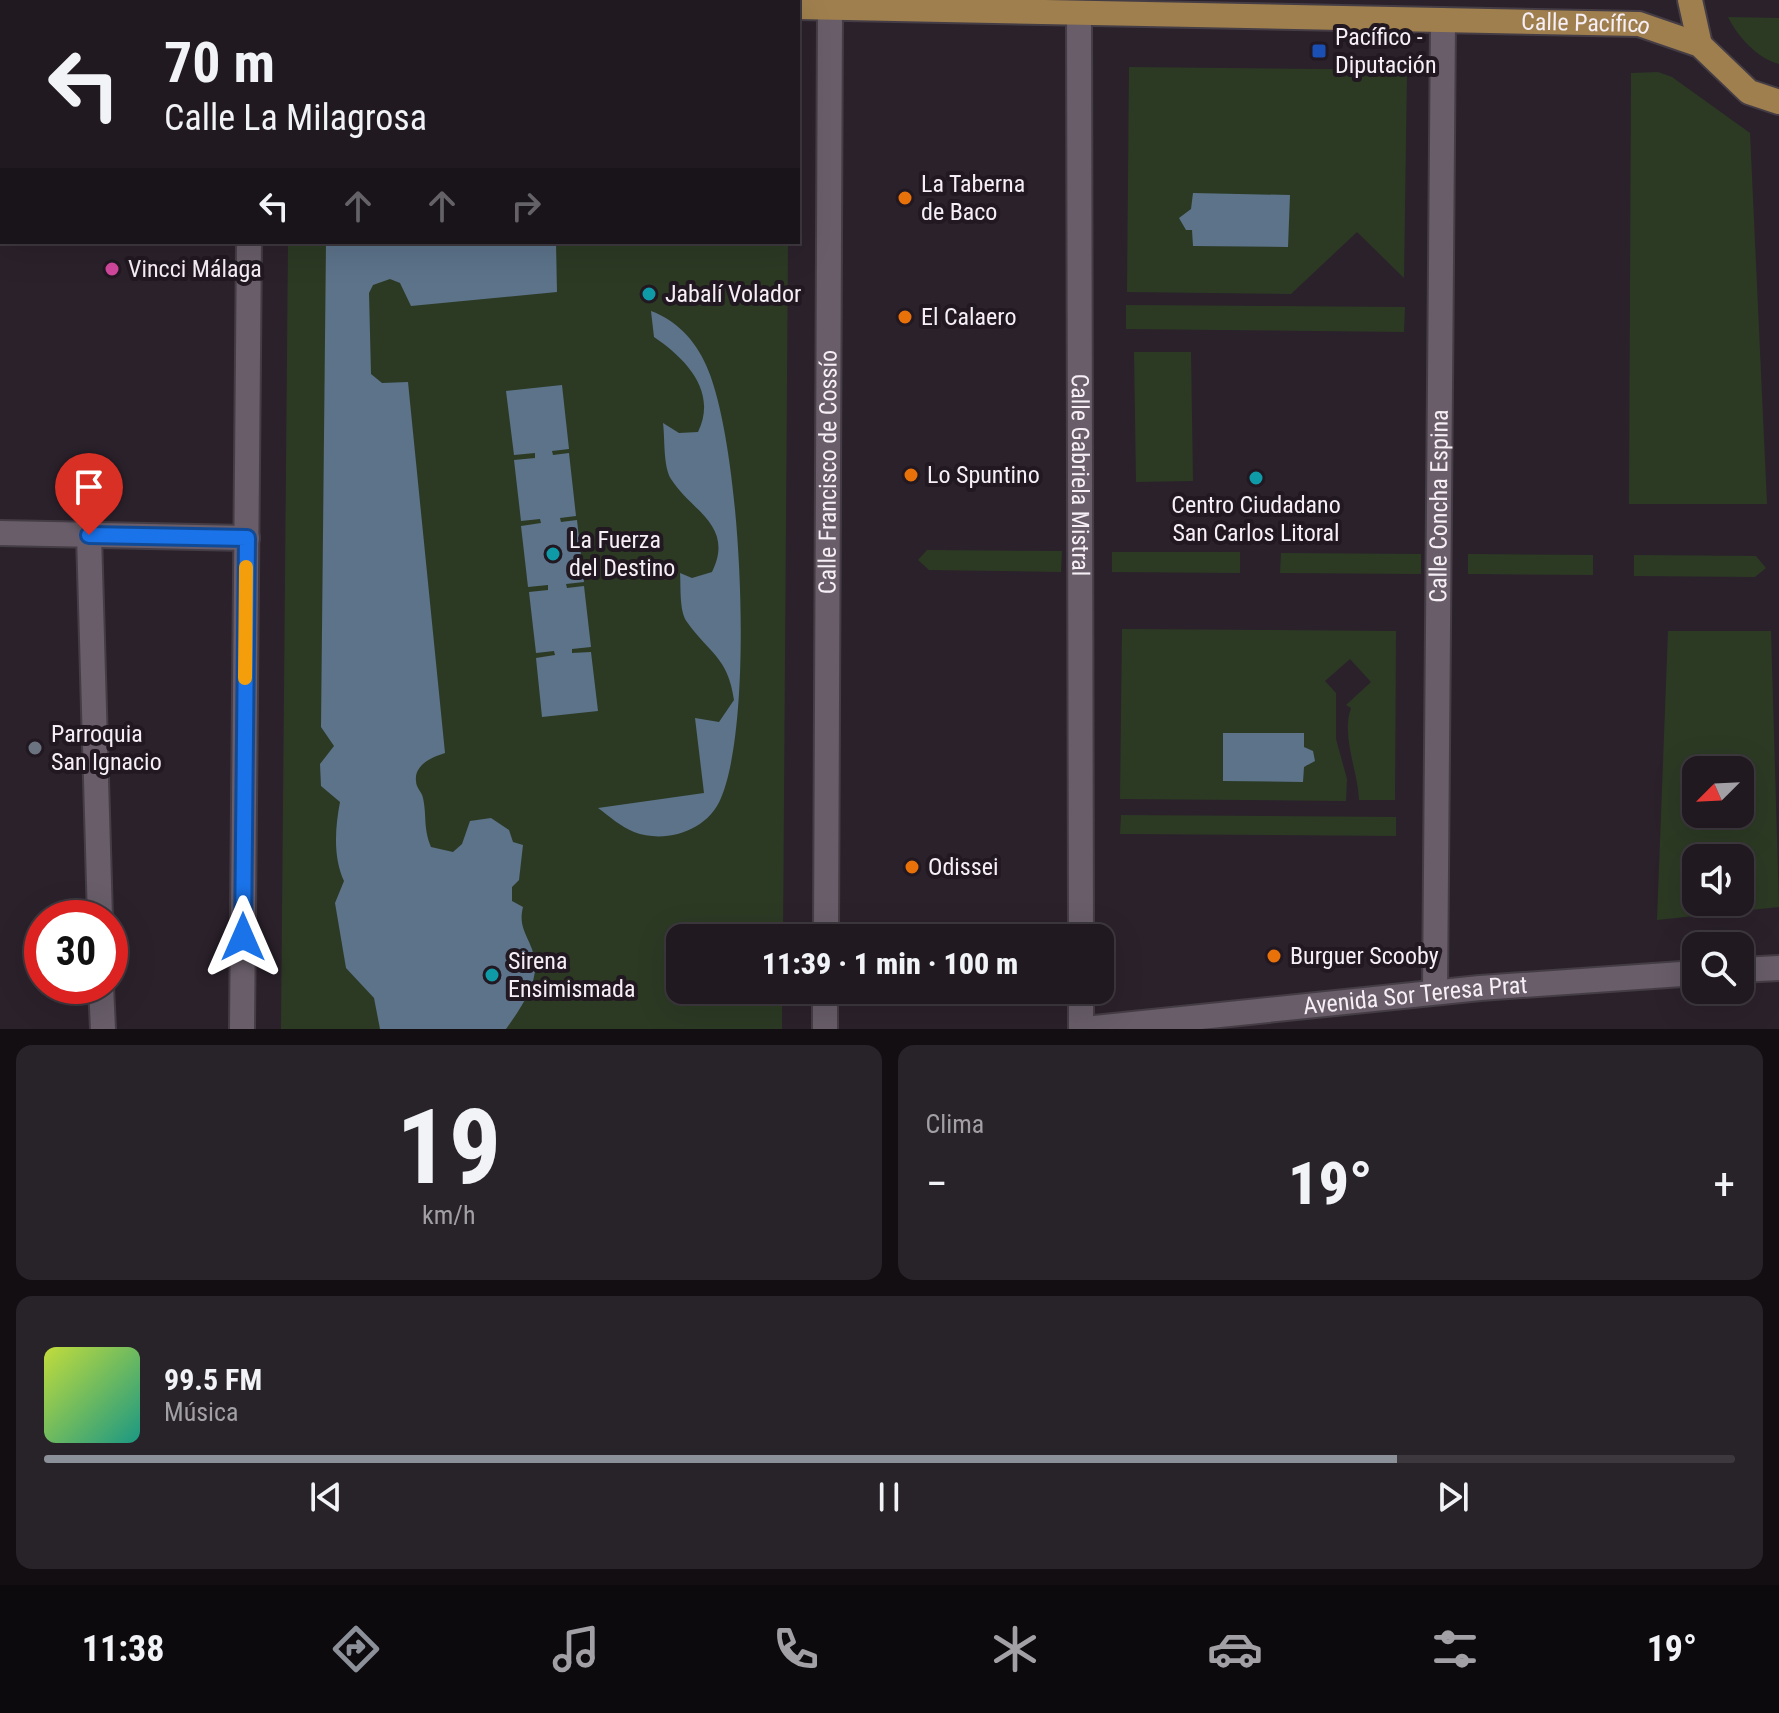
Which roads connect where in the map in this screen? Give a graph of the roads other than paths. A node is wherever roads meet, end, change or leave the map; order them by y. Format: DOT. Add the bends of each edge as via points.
graph roads {
  1 [pos="1690,0"];
  2 [pos="800,7"];
  3 [pos="830,8"];
  4 [pos="1079,13"];
  5 [pos="1443,20"];
  6 [pos="1700,45"];
  7 [pos="1779,102"];
  8 [pos="249,244"];
  9 [pos="0,533"];
  10 [pos="89,535"];
  11 [pos="247,538"];
  12 [pos="99,900"];
  13 [pos="826,924"];
  14 [pos="1081,924"];
  15 [pos="1779,968"];
  16 [pos="1754,969"];
  17 [pos="1682,974"];
  18 [pos="1435,992"];
  19 [pos="102,1004"];
  20 [pos="825,1004"];
  21 [pos="1082,1004"];
  22 [pos="103,1029"];
  23 [pos="242,1029"];
  24 [pos="825,1029"];
  25 [pos="1083,1029"];
  1 -- 6 [label="main road"];
  2 -- 3 [label="main road, Calle Pacífico"];
  3 -- 4 [label="main road, Calle Pacífico"];
  3 -- 13 [label="street, Calle Francisco de Cossío"];
  4 -- 5 [label="main road, Calle Pacífico"];
  4 -- 14 [label="street, Calle Gabriela Mistral"];
  5 -- 6 [label="main road, Calle Pacífico" via="1639,24"];
  5 -- 18 [label="street, Calle Concha Espina"];
  6 -- 7 [label="main road" via="1749,92"];
  8 -- 11 [label="street"];
  9 -- 10 [label="street"];
  10 -- 11 [label="street"];
  10 -- 12 [label="street"];
  11 -- 23 [label="street"];
  15 -- 16 [label="street"];
  17 -- 18 [label="street, Avenida Sor Teresa Prat"];
  18 -- 25 [label="street, Avenida Sor Teresa Prat"];
  19 -- 22 [label="street"];
  20 -- 24 [label="street"];
  21 -- 25 [label="street"];
}
